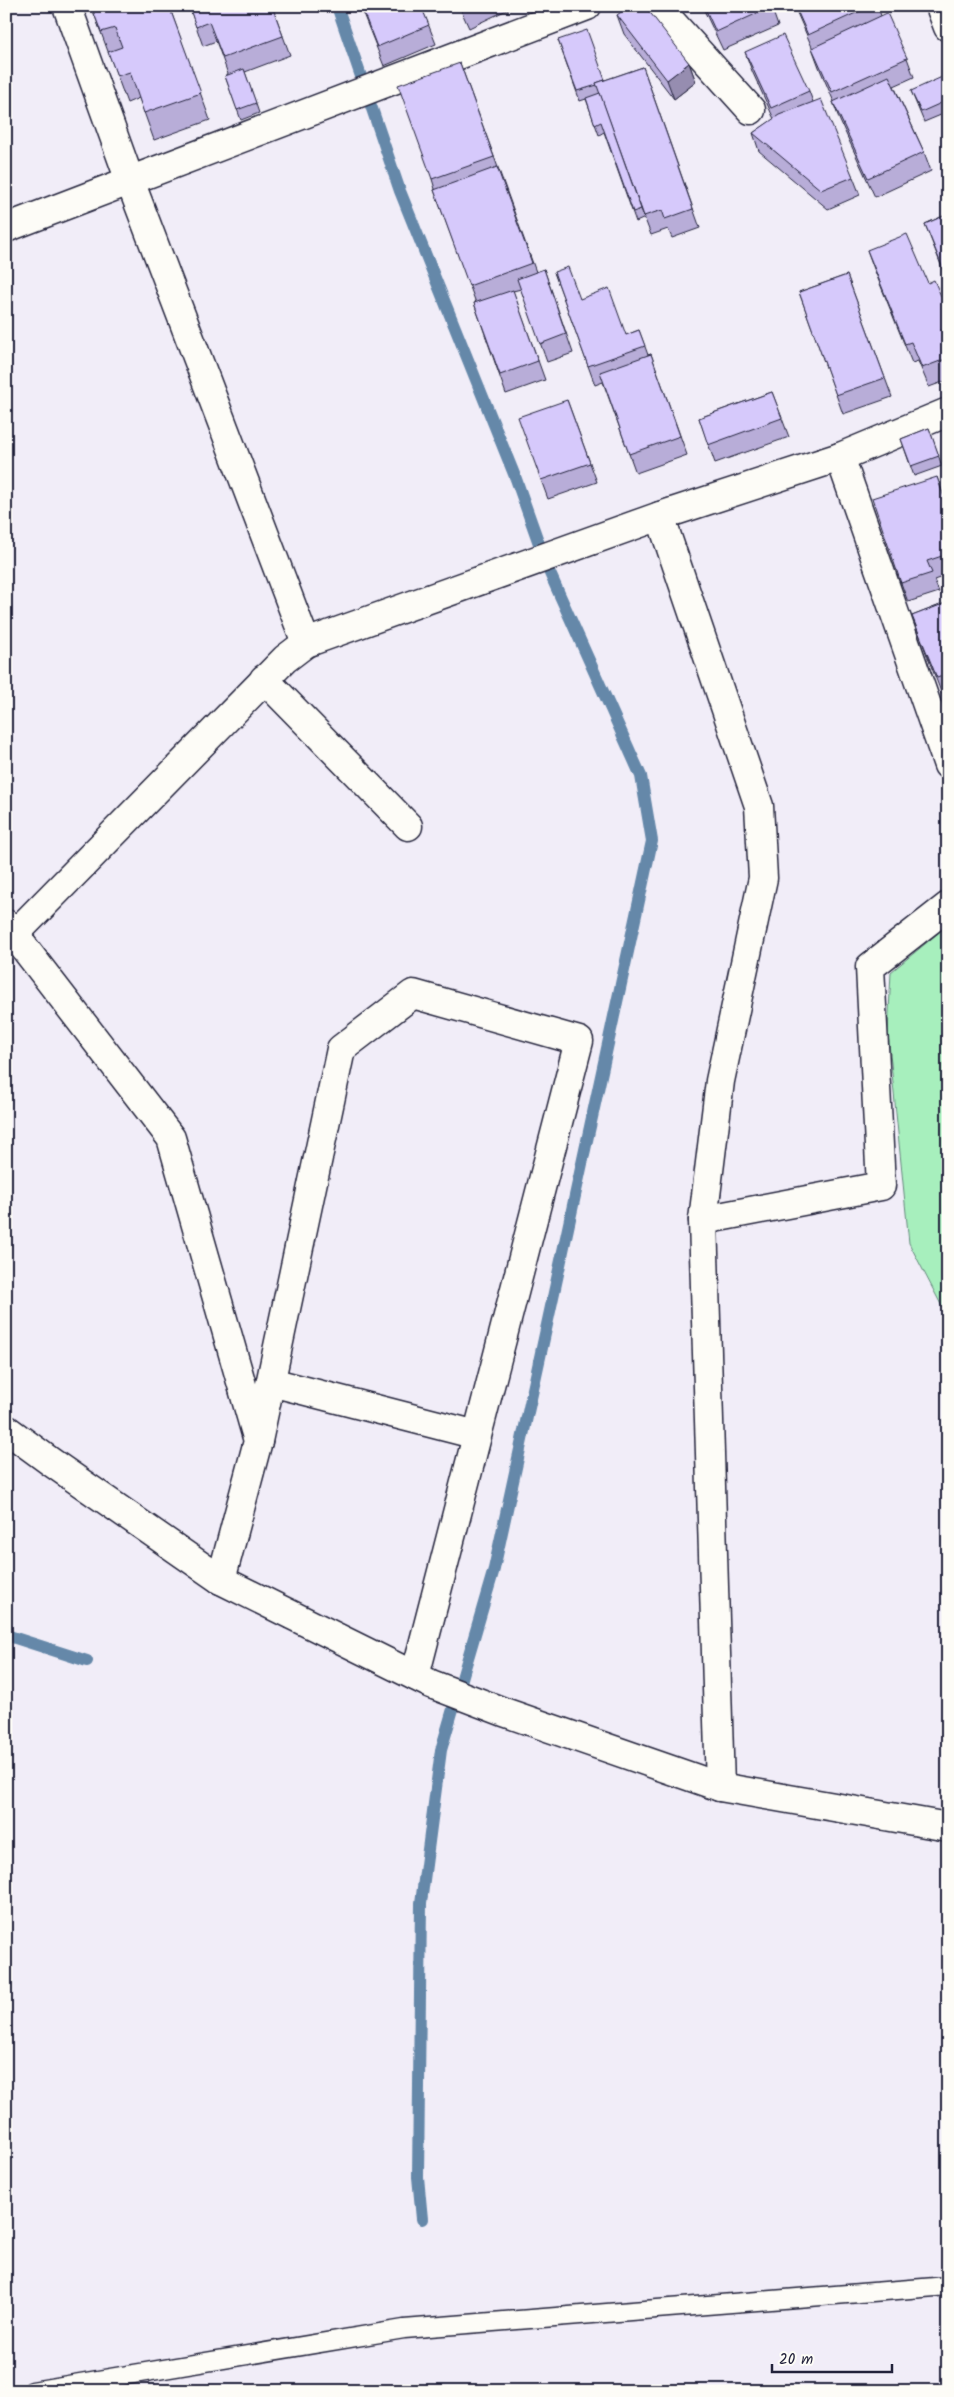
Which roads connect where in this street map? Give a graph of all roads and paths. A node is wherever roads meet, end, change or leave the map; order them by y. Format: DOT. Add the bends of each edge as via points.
graph roads {
  1 [pos="67,6"];
  2 [pos="587,6"];
  3 [pos="657,6"];
  4 [pos="940,6"];
  5 [pos="948,27"];
  6 [pos="751,110"];
  7 [pos="130,181"];
  8 [pos="6,228"];
  9 [pos="948,412"];
  10 [pos="840,457"];
  11 [pos="660,516"];
  12 [pos="306,643"];
  13 [pos="264,679"];
  14 [pos="948,765"];
  15 [pos="408,826"];
  16 [pos="948,906"];
  17 [pos="9,934"];
  18 [pos="703,1220"];
  19 [pos="271,1382"];
  20 [pos="6,1429"];
  21 [pos="477,1435"];
  22 [pos="258,1441"];
  23 [pos="221,1580"];
  24 [pos="423,1680"];
  25 [pos="720,1787"];
  26 [pos="948,1827"];
  27 [pos="948,2286"];
  28 [pos="32,2391"];
  1 -- 7 [label="street"];
  2 -- 7 [label="street"];
  3 -- 6 [label="street"];
  4 -- 5 [label="street"];
  7 -- 8 [label="street"];
  7 -- 12 [label="street"];
  9 -- 10 [label="street"];
  10 -- 11 [label="street"];
  10 -- 14 [label="street"];
  11 -- 12 [label="street"];
  11 -- 18 [label="street" via="759,806 763,878 720,1081"];
  12 -- 13 [label="street"];
  13 -- 15 [label="street"];
  13 -- 17 [label="street"];
  16 -- 18 [label="street" via="870,967 881,1186"];
  17 -- 22 [label="street" via="171,1138"];
  18 -- 25 [label="street"];
  19 -- 21 [label="street"];
  19 -- 21 [label="street" via="341,1048 413,994 579,1041"];
  19 -- 22 [label="street"];
  20 -- 23 [label="street"];
  21 -- 24 [label="street"];
  22 -- 23 [label="street"];
  23 -- 24 [label="street"];
  24 -- 25 [label="street" via="504,1712"];
  25 -- 26 [label="street"];
  27 -- 28 [label="lane" via="404,2329"];
}
